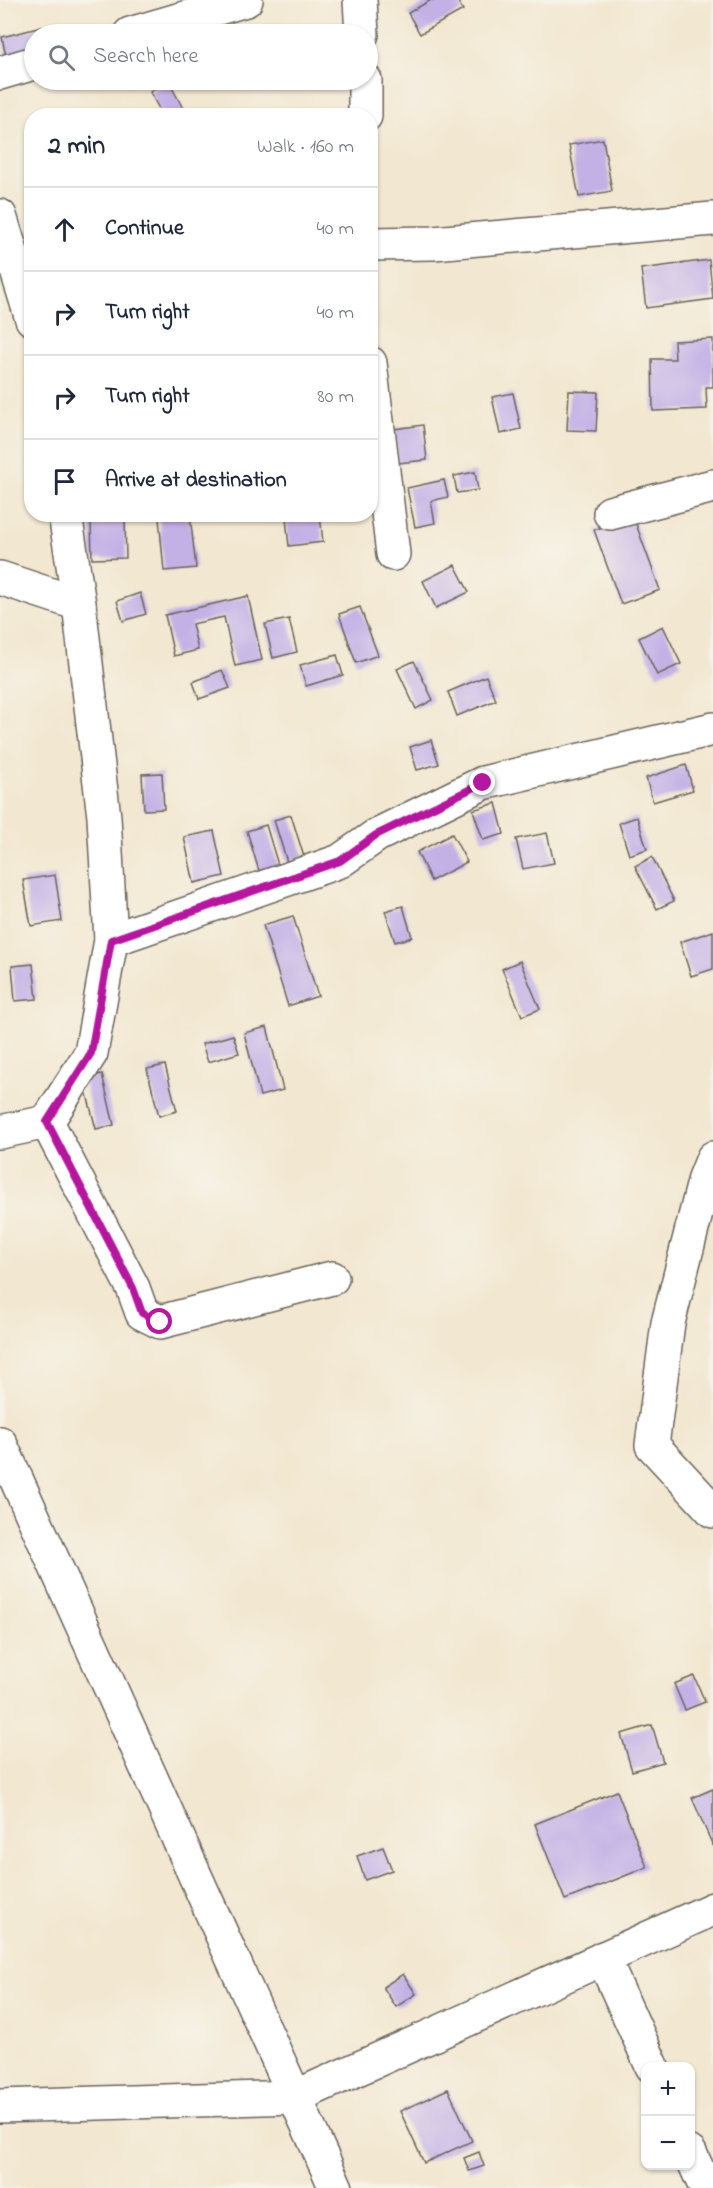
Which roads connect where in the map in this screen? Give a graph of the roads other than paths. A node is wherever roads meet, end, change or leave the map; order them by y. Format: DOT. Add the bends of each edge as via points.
graph roads {
  1 [pos="246,0"];
  2 [pos="360,0"];
  3 [pos="164,24"];
  4 [pos="361,24"];
  5 [pos="24,66"];
  6 [pos="0,73"];
  7 [pos="364,90"];
  8 [pos="365,108"];
  9 [pos="0,216"];
  10 [pos="713,219"];
  11 [pos="378,244"];
  12 [pos="24,293"];
  13 [pos="378,429"];
  14 [pos="713,486"];
  15 [pos="610,513"];
  16 [pos="67,522"];
  17 [pos="393,554"];
  18 [pos="0,578"];
  19 [pos="79,604"];
  20 [pos="713,729"];
  21 [pos="111,940"];
  22 [pos="47,1122"];
  23 [pos="0,1132"];
  24 [pos="713,1158"];
  25 [pos="332,1278"];
  26 [pos="0,1443"];
  27 [pos="713,1511"];
  28 [pos="713,1909"];
  29 [pos="603,1958"];
  30 [pos="650,2062"];
  31 [pos="296,2097"];
  32 [pos="0,2106"];
  33 [pos="695,2164"];
  34 [pos="336,2188"];
  35 [pos="706,2188"];
  1 -- 3 [label="street"];
  2 -- 4 [label="street"];
  5 -- 6 [label="street"];
  7 -- 8 [label="street"];
  9 -- 12 [label="street"];
  10 -- 11 [label="street" via="433,243"];
  13 -- 17 [label="street"];
  14 -- 15 [label="street"];
  16 -- 19 [label="street"];
  18 -- 19 [label="street"];
  19 -- 21 [label="street" via="104,817"];
  20 -- 21 [label="street" via="483,783 376,835 340,861"];
  21 -- 22 [label="street" via="91,1053"];
  22 -- 23 [label="street"];
  22 -- 25 [label="street" via="133,1288 142,1313 160,1322"];
  24 -- 27 [label="street" via="668,1323 652,1445"];
  26 -- 31 [label="street"];
  28 -- 29 [label="street"];
  29 -- 30 [label="street"];
  29 -- 31 [label="street"];
  31 -- 32 [label="street"];
  31 -- 34 [label="street"];
  33 -- 35 [label="street"];
}
